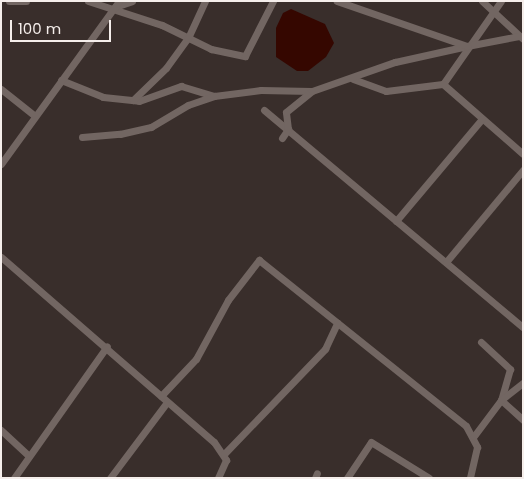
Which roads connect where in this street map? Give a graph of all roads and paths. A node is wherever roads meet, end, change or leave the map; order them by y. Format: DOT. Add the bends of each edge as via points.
graph roads {
  1 [pos="9,1"];
  2 [pos="26,1"];
  3 [pos="88,1"];
  4 [pos="132,1"];
  5 [pos="205,1"];
  6 [pos="273,1"];
  7 [pos="337,1"];
  8 [pos="482,1"];
  9 [pos="501,1"];
  10 [pos="117,4"];
  11 [pos="491,12"];
  12 [pos="521,37"];
  13 [pos="188,38"];
  14 [pos="467,46"];
  15 [pos="353,79"];
  16 [pos="61,80"];
  17 [pos="443,84"];
  18 [pos="1,89"];
  19 [pos="312,91"];
  20 [pos="214,96"];
  21 [pos="133,100"];
  22 [pos="264,110"];
  23 [pos="35,116"];
  24 [pos="482,119"];
  25 [pos="288,129"];
  26 [pos="82,137"];
  27 [pos="282,138"];
  28 [pos="523,154"];
  29 [pos="1,164"];
  30 [pos="523,170"];
  31 [pos="396,221"];
  32 [pos="1,258"];
  33 [pos="446,262"];
  34 [pos="338,323"];
  35 [pos="523,327"];
  36 [pos="481,342"];
  37 [pos="107,346"];
  38 [pos="523,384"];
  39 [pos="161,396"];
  40 [pos="501,400"];
  41 [pos="167,402"];
  42 [pos="523,420"];
  43 [pos="1,430"];
  44 [pos="474,436"];
  45 [pos="224,454"];
  46 [pos="29,456"];
  47 [pos="14,478"];
  48 [pos="110,478"];
  49 [pos="218,478"];
  50 [pos="347,478"];
  51 [pos="429,478"];
  52 [pos="470,478"];
  1 -- 2 [label="street"];
  3 -- 10 [label="street"];
  4 -- 10 [label="street"];
  5 -- 13 [label="street"];
  6 -- 13 [label="street" via="245,56 211,49"];
  7 -- 14 [label="street"];
  8 -- 11 [label="street"];
  9 -- 11 [label="street"];
  10 -- 13 [label="street"];
  10 -- 16 [label="street"];
  11 -- 12 [label="street"];
  11 -- 14 [label="street"];
  12 -- 14 [label="street"];
  13 -- 21 [label="street" via="166,68"];
  14 -- 15 [label="street" via="438,56 395,62"];
  14 -- 17 [label="street"];
  15 -- 17 [label="street" via="386,91"];
  15 -- 19 [label="street"];
  16 -- 21 [label="street" via="103,97"];
  16 -- 23 [label="street"];
  17 -- 24 [label="street"];
  18 -- 23 [label="street"];
  19 -- 20 [label="street" via="262,90"];
  19 -- 25 [label="street" via="286,112"];
  20 -- 21 [label="street" via="182,86"];
  20 -- 26 [label="street" via="188,105 150,127 120,134"];
  22 -- 25 [label="street"];
  23 -- 29 [label="street"];
  24 -- 28 [label="street"];
  24 -- 31 [label="street"];
  25 -- 27 [label="street"];
  25 -- 31 [label="street"];
  30 -- 33 [label="street"];
  31 -- 33 [label="street"];
  32 -- 37 [label="street"];
  33 -- 35 [label="street"];
  34 -- 39 [label="street" via="259,260 228,300 196,359"];
  34 -- 44 [label="street" via="393,364"];
  34 -- 45 [label="street" via="325,348"];
  36 -- 40 [label="street" via="510,369"];
  37 -- 39 [label="street"];
  37 -- 46 [label="street"];
  38 -- 40 [label="street"];
  39 -- 41 [label="street"];
  40 -- 42 [label="street"];
  40 -- 44 [label="street"];
  41 -- 45 [label="street"];
  41 -- 48 [label="street"];
  43 -- 46 [label="street"];
  44 -- 52 [label="street" via="477,454"];
  45 -- 49 [label="street" via="226,466"];
  46 -- 47 [label="street"];
  50 -- 51 [label="street" via="371,442"];
}
